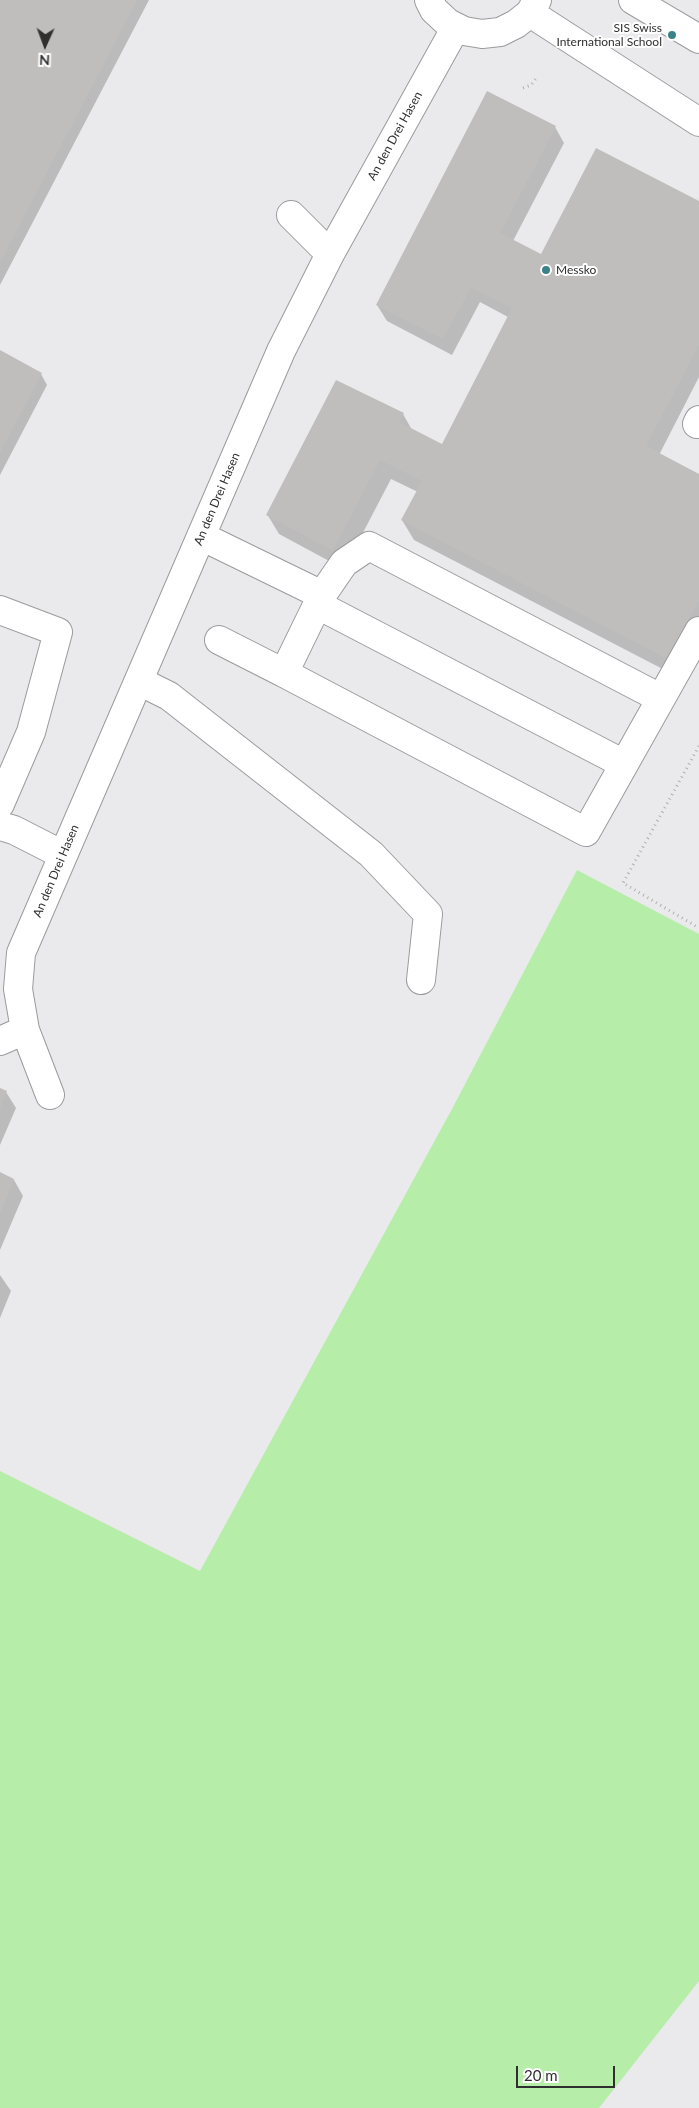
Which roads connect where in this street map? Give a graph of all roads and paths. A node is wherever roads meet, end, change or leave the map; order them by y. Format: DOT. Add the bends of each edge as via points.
graph roads {
  1 [pos="429,0"];
  2 [pos="633,0"];
  3 [pos="533,6"];
  4 [pos="456,27"];
  5 [pos="699,40"];
  6 [pos="536,77"];
  7 [pos="524,88"];
  8 [pos="699,122"];
  9 [pos="291,215"];
  10 [pos="330,254"];
  11 [pos="201,536"];
  12 [pos="320,600"];
  13 [pos="0,610"];
  14 [pos="699,631"];
  15 [pos="219,640"];
  16 [pos="284,673"];
  17 [pos="139,682"];
  18 [pos="660,698"];
  19 [pos="699,746"];
  20 [pos="624,764"];
  21 [pos="0,804"];
  22 [pos="0,826"];
  23 [pos="64,855"];
  24 [pos="699,928"];
  25 [pos="421,980"];
  26 [pos="24,1030"];
  27 [pos="0,1041"];
  28 [pos="50,1095"];
  1 -- 4 [label="street" via="434,10"];
  2 -- 5 [label="street"];
  3 -- 4 [label="street" via="516,24 500,32 482,34"];
  3 -- 8 [label="street"];
  4 -- 10 [label="street, An den Drei Hasen"];
  6 -- 7 [label="path" via="531,85"];
  9 -- 10 [label="street"];
  10 -- 11 [label="street, An den Drei Hasen" via="281,351"];
  11 -- 12 [label="street"];
  11 -- 17 [label="street, An den Drei Hasen"];
  12 -- 16 [label="street"];
  12 -- 18 [label="street" via="344,563 369,546"];
  12 -- 20 [label="street"];
  13 -- 21 [label="street" via="58,632 31,732"];
  14 -- 18 [label="street"];
  15 -- 16 [label="street"];
  16 -- 20 [label="street" via="586,832"];
  17 -- 23 [label="street, An den Drei Hasen"];
  17 -- 25 [label="street" via="169,696 371,854 428,914"];
  18 -- 20 [label="street"];
  19 -- 24 [label="path" via="623,884"];
  22 -- 23 [label="street"];
  23 -- 26 [label="street, An den Drei Hasen" via="21,953 18,989"];
  26 -- 27 [label="street"];
  26 -- 28 [label="street, An den Drei Hasen"];
}
